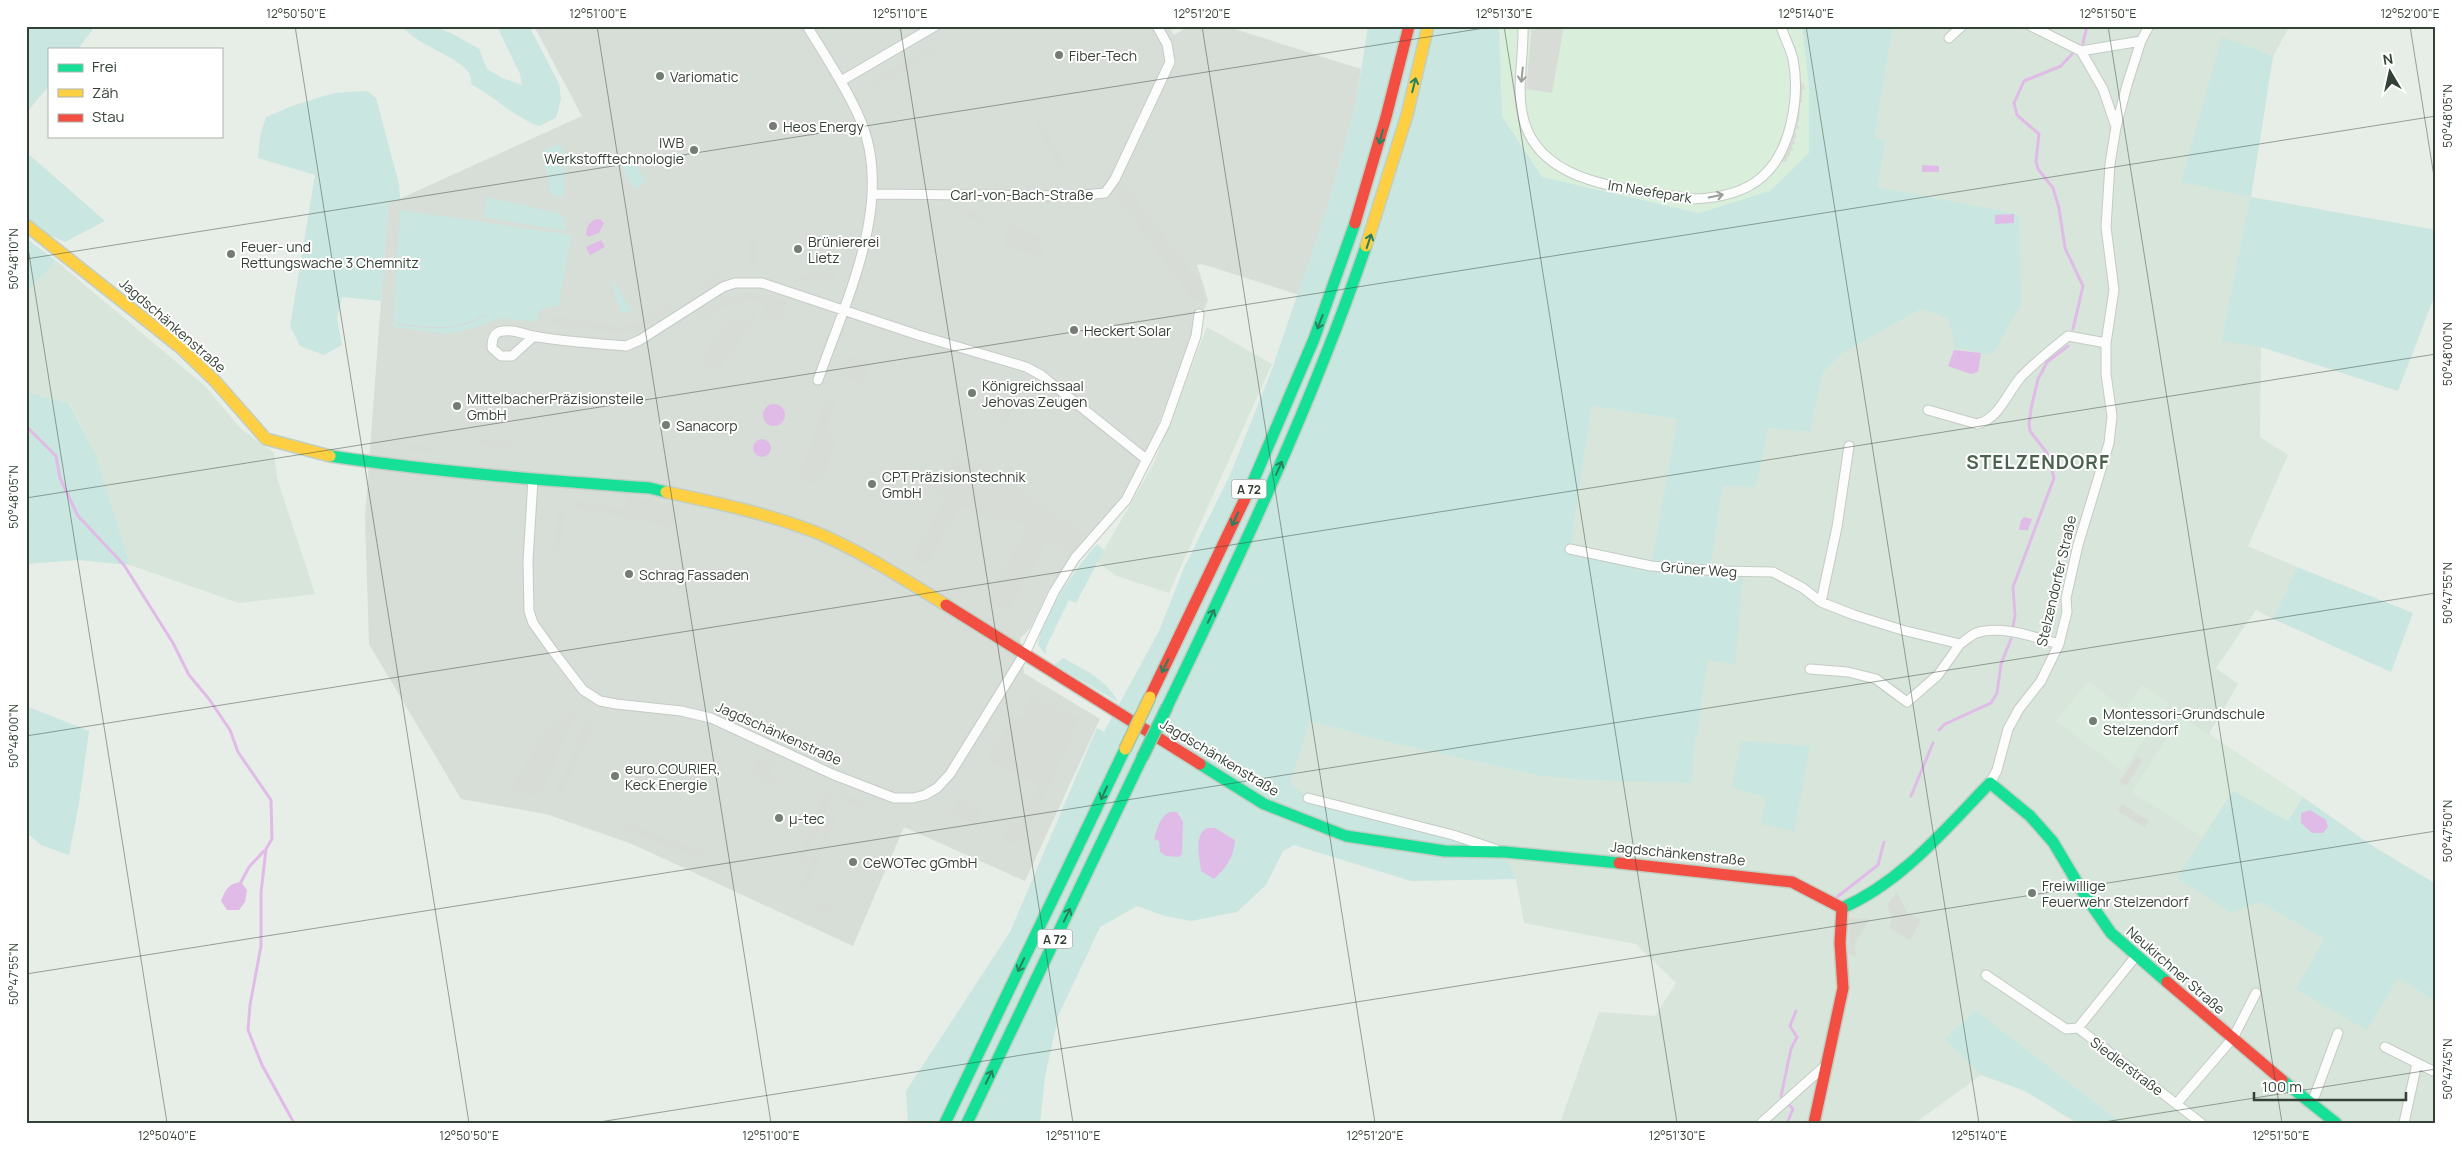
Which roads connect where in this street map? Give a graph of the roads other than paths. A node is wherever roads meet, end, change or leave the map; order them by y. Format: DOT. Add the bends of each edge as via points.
graph roads {
  1 [pos="807,26"];
  2 [pos="935,26"];
  3 [pos="1157,26"];
  4 [pos="1400,26"];
  5 [pos="1410,26"];
  6 [pos="1428,26"];
  7 [pos="1523,26"];
  8 [pos="1781,26"];
  9 [pos="1962,26"];
  10 [pos="2031,26"];
  11 [pos="2149,26"];
  12 [pos="1949,38"];
  13 [pos="2141,41"];
  14 [pos="2082,51"];
  15 [pos="1398,73"];
  16 [pos="841,81"];
  17 [pos="2116,127"];
  18 [pos="874,194"];
  19 [pos="26,225"];
  20 [pos="843,309"];
  21 [pos="1199,314"];
  22 [pos="534,336"];
  23 [pos="2106,343"];
  24 [pos="818,380"];
  25 [pos="1928,410"];
  26 [pos="1849,446"];
  27 [pos="1146,459"];
  28 [pos="533,479"];
  29 [pos="1570,549"];
  30 [pos="1821,602"];
  31 [pos="1960,644"];
  32 [pos="2059,644"];
  33 [pos="1025,652"];
  34 [pos="1810,669"];
  35 [pos="1990,783"];
  36 [pos="1308,798"];
  37 [pos="1505,852"];
  38 [pos="1842,908"];
  39 [pos="2136,956"];
  40 [pos="1986,975"];
  41 [pos="2256,993"];
  42 [pos="2078,1028"];
  43 [pos="2338,1033"];
  44 [pos="2233,1038"];
  45 [pos="2385,1047"];
  46 [pos="1827,1064"];
  47 [pos="2417,1064"];
  48 [pos="2433,1071"];
  49 [pos="2312,1103"];
  50 [pos="2177,1104"];
  51 [pos="947,1118"];
  52 [pos="968,1122"];
  53 [pos="1761,1123"];
  54 [pos="1814,1123"];
  55 [pos="2200,1123"];
  56 [pos="2336,1123"];
  57 [pos="2404,1123"];
  1 -- 16 [label="street"];
  2 -- 16 [label="street"];
  3 -- 18 [label="street, Carl-von-Bach-Straße" via="1167,44 1170,62 1115,179 1105,193 1074,196"];
  4 -- 15 [label="main road" via="1396,46"];
  5 -- 15 [label="main road, A 72"];
  52 -- 6 [label="main road, A 72, one-way, bridge" via="1269,492 1313,391 1350,296 1392,169"];
  7 -- 8 [label="street, Im Neefepark, one-way" via="1521,101 1527,129 1540,151 1559,166 1586,179 1694,199 1731,193 1762,178 1783,145 1795,94 1793,59"];
  9 -- 12 [label="street"];
  10 -- 14 [label="street"];
  11 -- 13 [label="street, Stelzendorfer Straße"];
  13 -- 14 [label="street"];
  13 -- 17 [label="street, Stelzendorfer Straße"];
  14 -- 17 [label="street" via="2103,89"];
  15 -- 51 [label="main road, A 72, one-way, bridge" via="1372,169 1340,267 1297,381 1232,526"];
  16 -- 18 [label="street" via="861,120 870,152"];
  17 -- 23 [label="street, Stelzendorfer Straße" via="2107,198 2106,227 2114,290"];
  18 -- 20 [label="street" via="867,233"];
  19 -- 28 [label="main road, Jagdschänkenstraße" via="181,348 216,381 266,439 338,457"];
  20 -- 22 [label="street" via="762,283 735,283 723,287 626,346"];
  20 -- 24 [label="street"];
  20 -- 27 [label="street" via="1026,367 1041,375"];
  21 -- 27 [label="street, Jagdschänkenstraße" via="1196,336 1168,416"];
  23 -- 25 [label="street" via="2068,336 2020,378 1985,422 1977,424"];
  23 -- 32 [label="street, Stelzendorfer Straße" via="2106,374 2112,416 2108,443 2078,545"];
  26 -- 30 [label="street" via="1838,527"];
  27 -- 33 [label="street, Jagdschänkenstraße" via="1126,500 1075,558 1054,592"];
  28 -- 33 [label="main road, Jagdschänkenstraße" via="650,488 769,516 866,556"];
  28 -- 33 [label="street, Jagdschänkenstraße" via="528,611 538,630 583,690 600,700 711,718 865,787 894,798 913,798 937,788 950,774"];
  29 -- 30 [label="street, Grüner Weg" via="1651,566 1773,572"];
  30 -- 31 [label="street, Grüner Weg" via="1902,630"];
  31 -- 32 [label="street" via="1976,634 1994,631 2027,635"];
  31 -- 34 [label="street" via="1938,675 1907,702 1876,679 1848,672"];
  32 -- 35 [label="street, Stelzendorfer Straße" via="2041,681 2008,729 1997,770"];
  33 -- 37 [label="main road, Jagdschänkenstraße" via="1264,804 1346,836 1444,851"];
  35 -- 38 [label="main road, Stelzendorfer Straße" via="1896,874 1855,904"];
  35 -- 39 [label="main road, Neukirchner Straße" via="2030,816 2053,842 2111,933"];
  36 -- 37 [label="street, Jagdschänkenstraße" via="1453,835"];
  37 -- 38 [label="main road, Jagdschänkenstraße" via="1771,878 1792,882"];
  38 -- 46 [label="main road" via="1843,988"];
  39 -- 42 [label="street"];
  39 -- 44 [label="main road, Neukirchner Straße"];
  40 -- 42 [label="street" via="2066,1029"];
  41 -- 44 [label="street, Neukirchner Straße"];
  42 -- 50 [label="street, Siedlerstraße"];
  43 -- 49 [label="street"];
  44 -- 49 [label="main road, Neukirchner Straße"];
  44 -- 50 [label="street, Siedlerstraße"];
  45 -- 47 [label="street"];
  46 -- 53 [label="street"];
  46 -- 54 [label="main road"];
  47 -- 48 [label="street"];
  47 -- 57 [label="street"];
  49 -- 56 [label="main road, Neukirchner Straße"];
  50 -- 55 [label="street, Siedlerstraße"];
}
